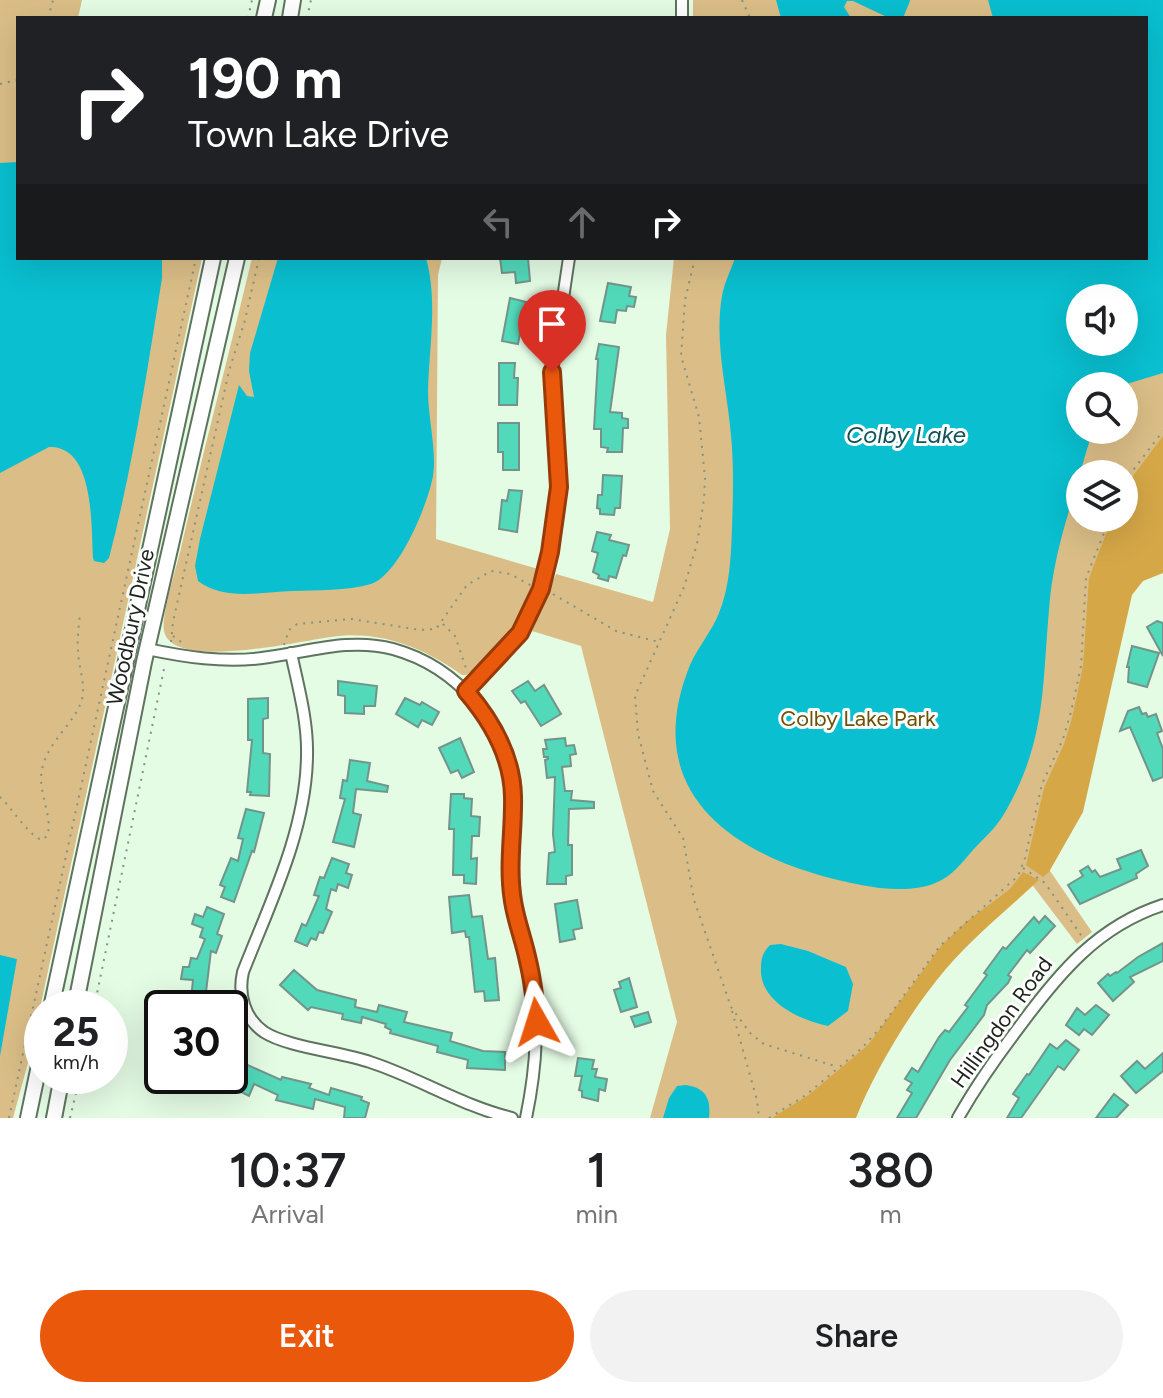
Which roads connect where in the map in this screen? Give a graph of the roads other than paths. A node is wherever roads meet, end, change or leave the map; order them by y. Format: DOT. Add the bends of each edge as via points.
graph roads {
  1 [pos="213,260"];
  2 [pos="237,260"];
  3 [pos="569,260"];
  4 [pos="147,649"];
  5 [pos="286,650"];
  6 [pos="466,691"];
  7 [pos="1163,905"];
  8 [pos="55,990"];
  9 [pos="79,990"];
  10 [pos="33,1094"];
  11 [pos="59,1094"];
  12 [pos="28,1118"];
  13 [pos="54,1118"];
  14 [pos="512,1118"];
  15 [pos="526,1118"];
  16 [pos="958,1118"];
  1 -- 8 [label="main road, Woodbury Drive"];
  2 -- 4 [label="main road, Woodbury Drive"];
  3 -- 6 [label="street" via="552,372 559,487 548,562 520,633"];
  4 -- 5 [label="street" via="223,660 264,658"];
  4 -- 9 [label="main road, Woodbury Drive"];
  5 -- 6 [label="street" via="343,645 392,649 431,665"];
  5 -- 14 [label="street" via="304,719 306,782 291,846 243,972 241,998 247,1012 256,1025 280,1039 368,1061 468,1105"];
  6 -- 15 [label="street" via="499,739 513,792 510,881 537,1022"];
  7 -- 16 [label="street, Hillingdon Road" via="1113,928 1065,967"];
  10 -- 12 [label="main road"];
  11 -- 13 [label="main road"];
}
